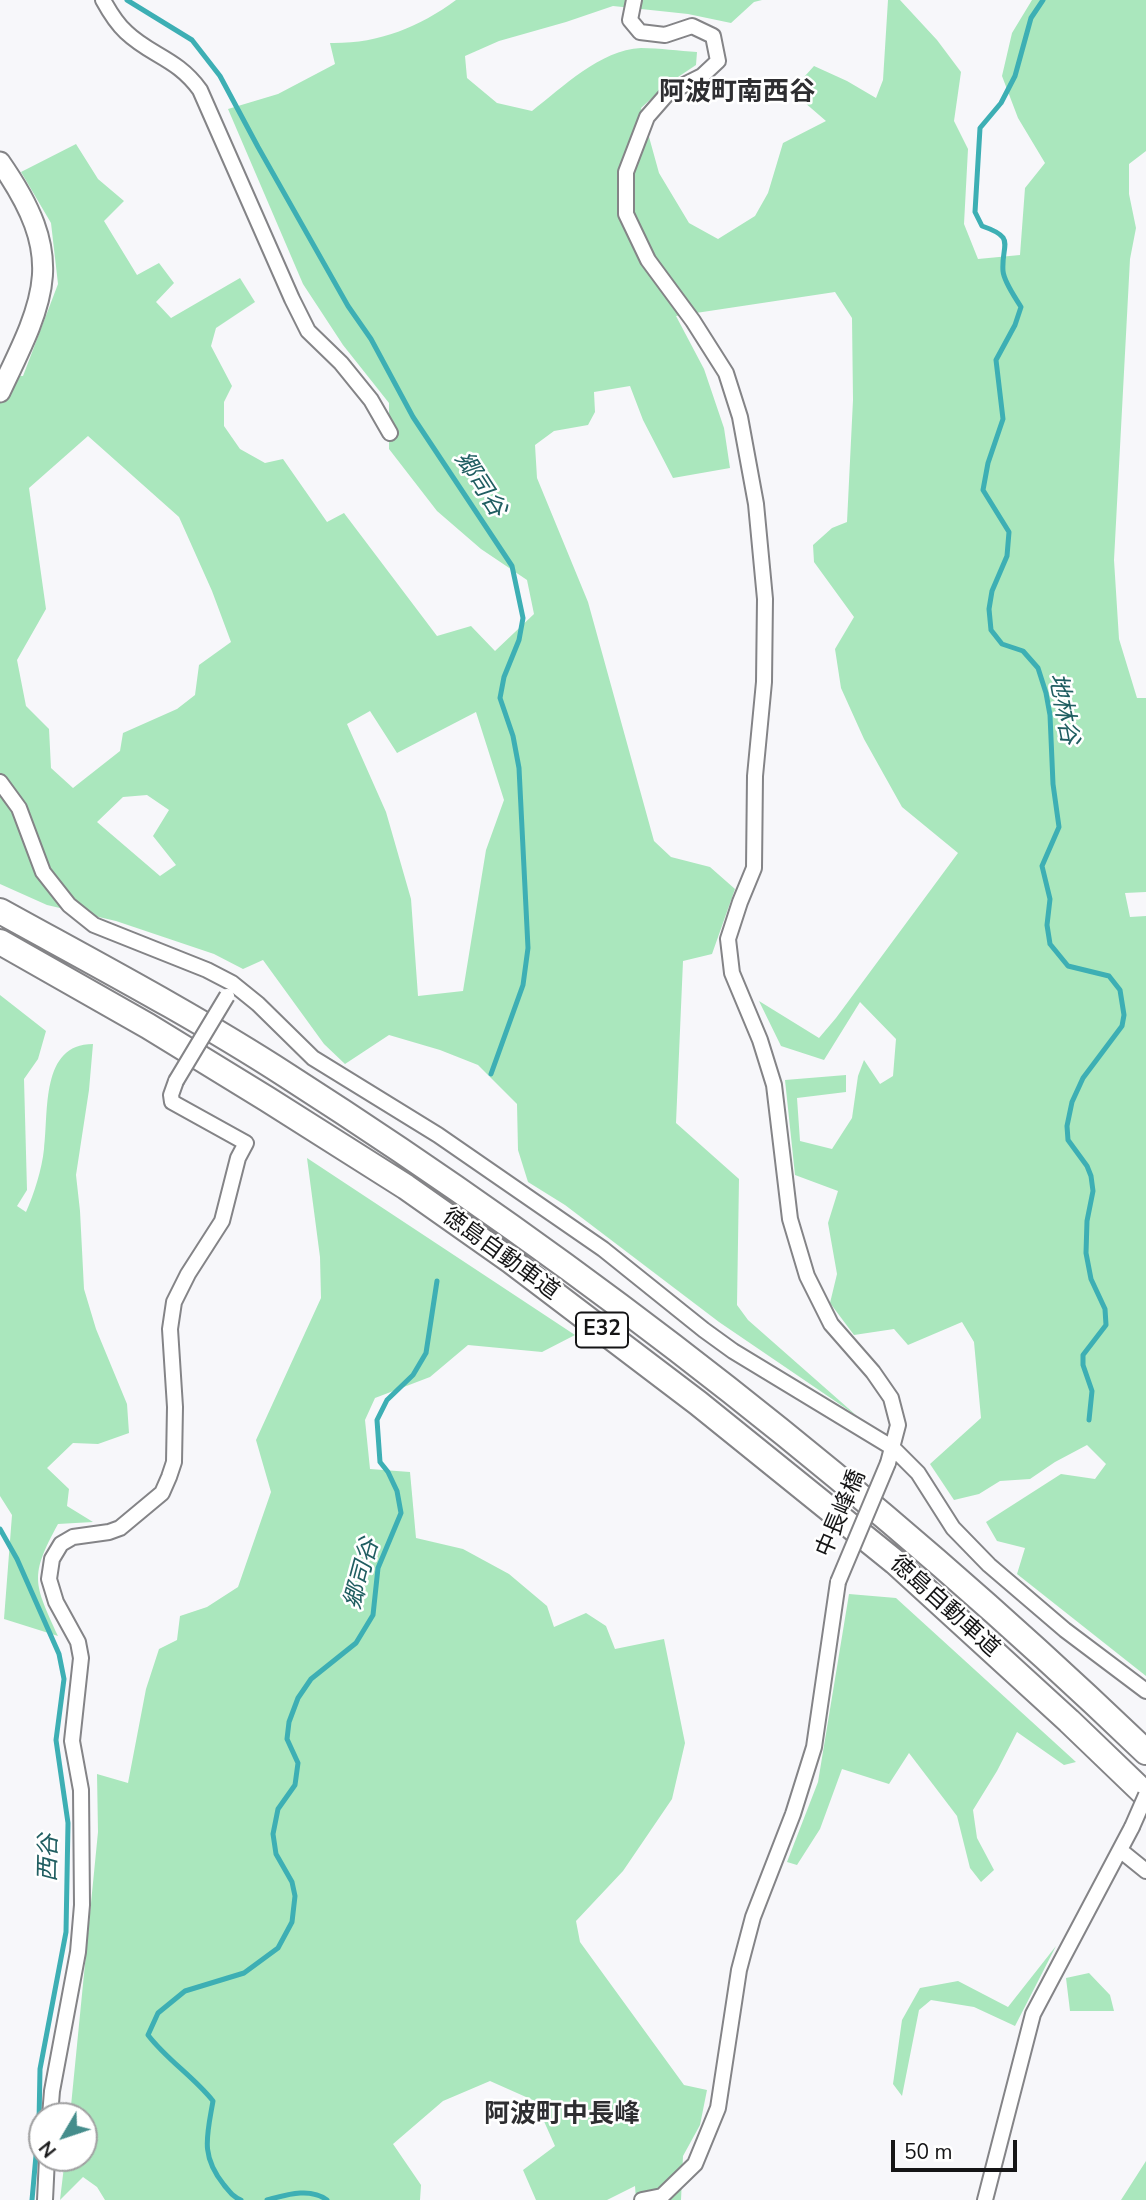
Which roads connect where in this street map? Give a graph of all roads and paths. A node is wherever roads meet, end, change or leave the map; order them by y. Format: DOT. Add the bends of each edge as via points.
graph roads {
  1 [pos="103,0"];
  2 [pos="634,0"];
  3 [pos="0,162"];
  4 [pos="0,392"];
  5 [pos="390,433"];
  6 [pos="0,782"];
  7 [pos="0,911"];
  8 [pos="0,942"];
  9 [pos="229,989"];
  10 [pos="892,1448"];
  11 [pos="1146,1691"];
  12 [pos="1146,1752"];
  13 [pos="1146,1795"];
  14 [pos="1120,1850"];
  15 [pos="1146,1871"];
  16 [pos="51,2102"];
  17 [pos="46,2172"];
  18 [pos="45,2200"];
  19 [pos="642,2200"];
  20 [pos="985,2200"];
  1 -- 5 [label="street" via="126,32 189,74 200,90 308,331 371,400"];
  2 -- 10 [label="street, 中長峰橋" via="630,20 640,32 665,34 692,26 713,36 718,61 702,76 668,93 647,117 626,172 626,214 648,260 726,373 740,417 756,504 765,599 764,682 755,776 754,868 728,939 732,973 774,1085 790,1219 807,1276 831,1325 891,1398 898,1425"];
  3 -- 4 [label="street" via="35,223 44,262 41,294 28,334"];
  6 -- 9 [label="street" via="19,808 43,872 69,905 94,925 207,970"];
  7 -- 12 [label="highway, 徳島自動車道 / E32" via="283,1073 525,1236 724,1385 909,1535"];
  8 -- 13 [label="highway, 徳島自動車道 / E32" via="278,1106 511,1261 698,1403 895,1562"];
  9 -- 10 [label="street" via="258,1004 313,1058 438,1135 603,1249 733,1351"];
  9 -- 16 [label="street, bridge" via="171,1095 172,1102 246,1143 222,1221 174,1302 170,1329 176,1407 174,1462 162,1493 120,1528 73,1537 52,1559 52,1590 78,1642 81,1658 72,1741 81,1790 82,1905"];
  10 -- 11 [label="street" via="918,1473 953,1528 989,1565"];
  10 -- 19 [label="street, 中長峰橋, bridge" via="838,1582 814,1747 753,1917 739,1970 718,2108 695,2164 662,2196"];
  13 -- 14 [label="street, bridge"];
  14 -- 15 [label="street"];
  14 -- 20 [label="street" via="1033,2014"];
  17 -- 18 [label="street"];
}
